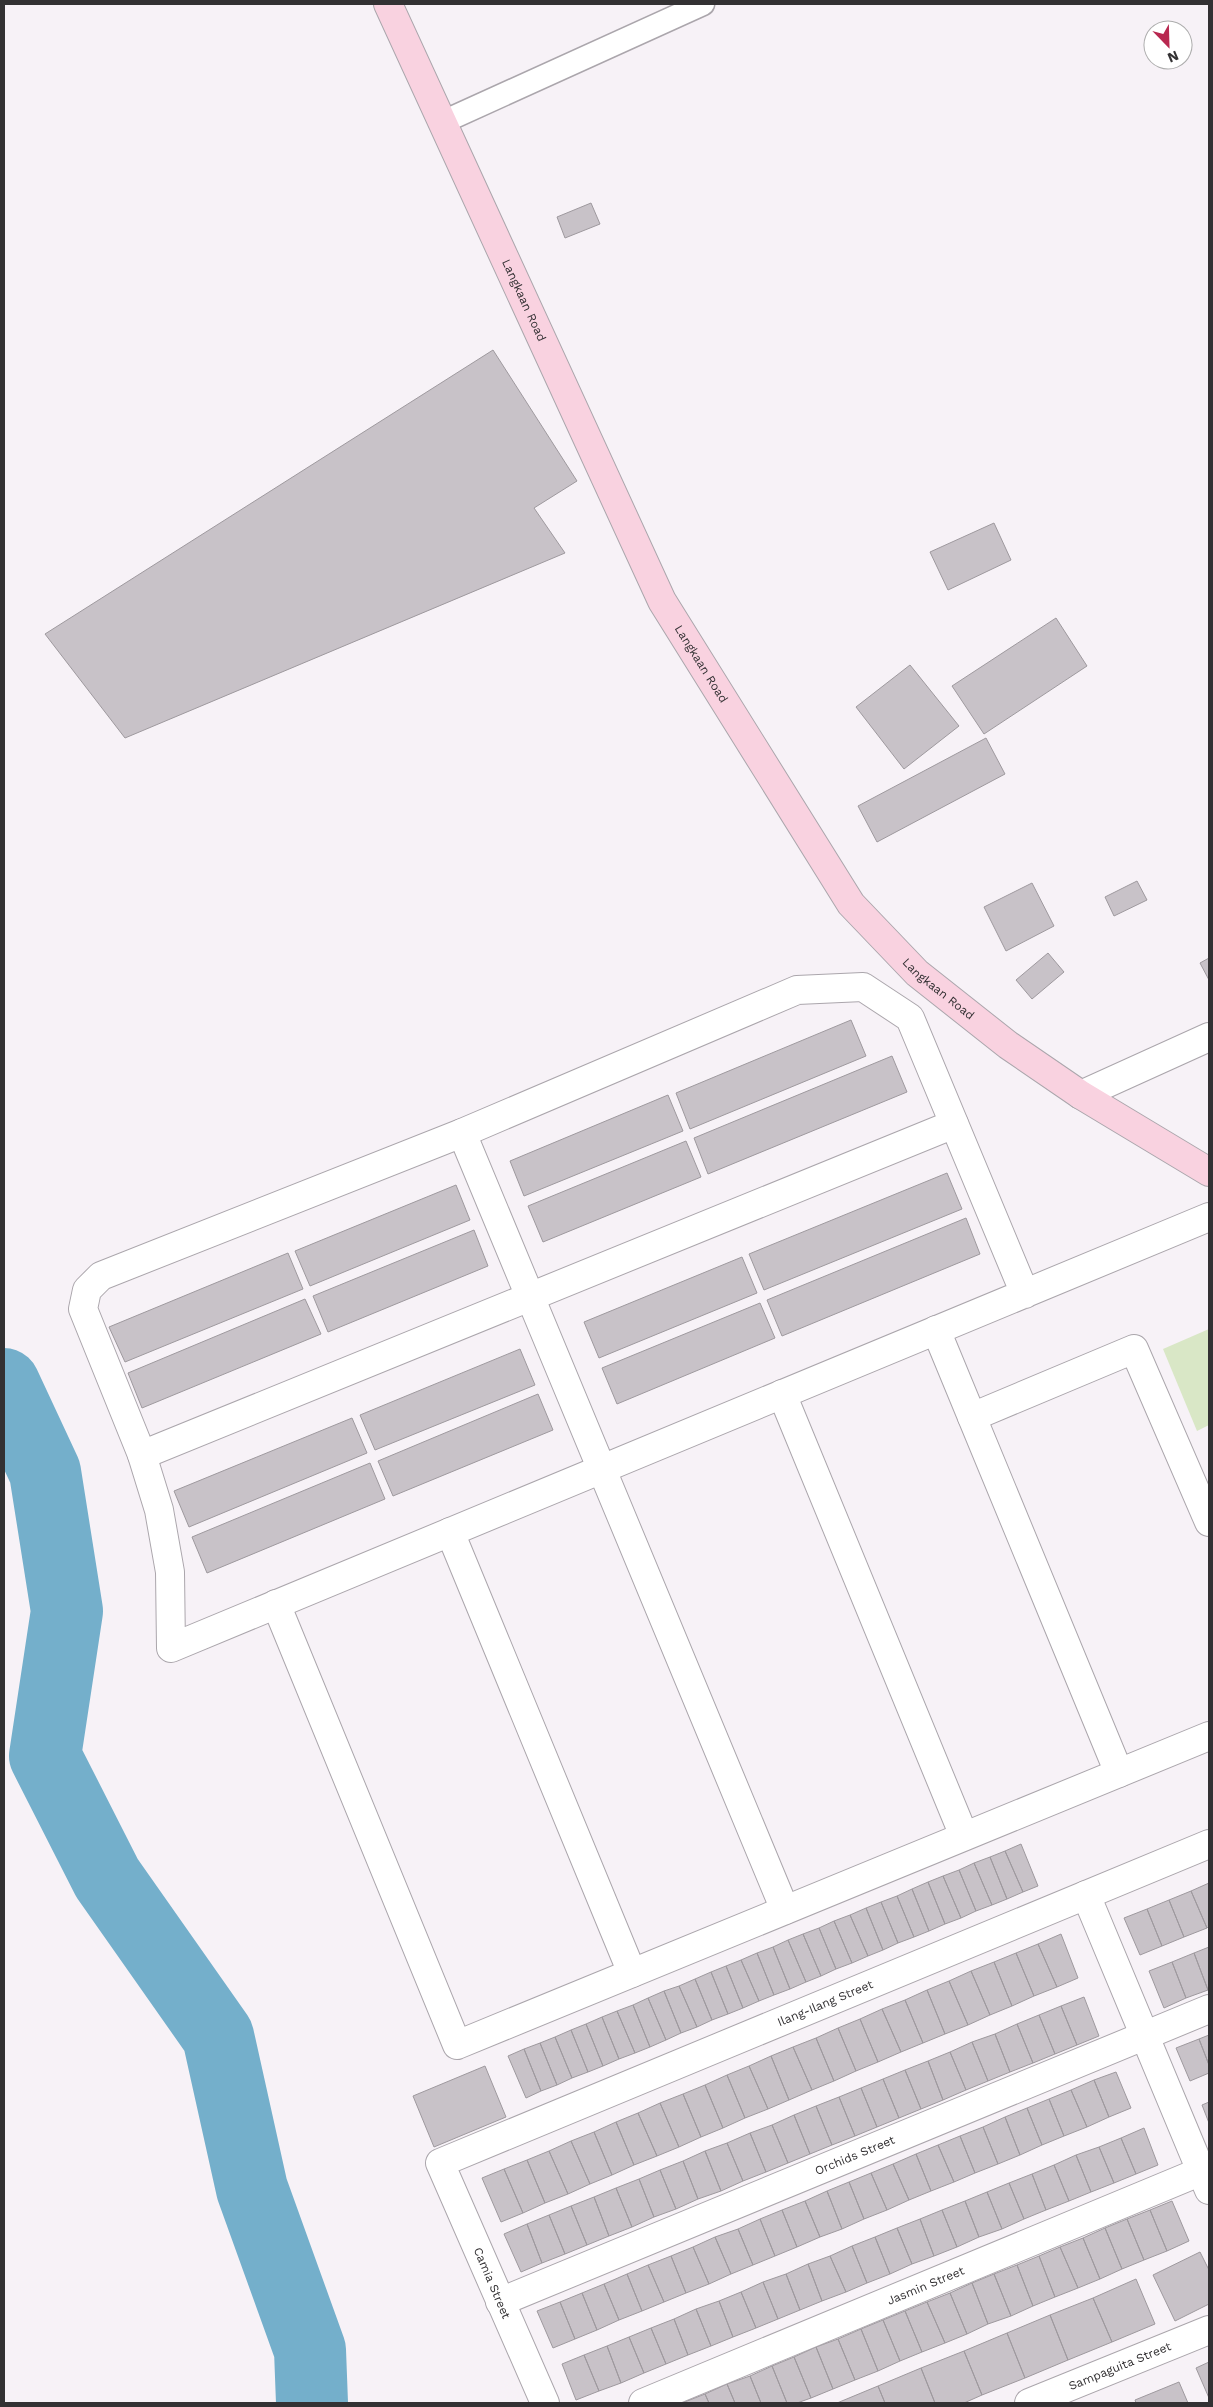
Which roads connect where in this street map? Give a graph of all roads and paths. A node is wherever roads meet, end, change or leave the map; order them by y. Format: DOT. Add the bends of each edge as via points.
graph roads {
  1 [pos="388,4"];
  2 [pos="703,4"];
  3 [pos="442,122"];
  4 [pos="1209,1037"];
  5 [pos="1081,1095"];
  6 [pos="954,1124"];
  7 [pos="462,1133"];
  8 [pos="1209,1172"];
  9 [pos="1209,1217"];
  10 [pos="1025,1294"];
  11 [pos="530,1297"];
  12 [pos="936,1330"];
  13 [pos="782,1394"];
  14 [pos="972,1417"];
  15 [pos="142,1455"];
  16 [pos="601,1469"];
  17 [pos="1209,1522"];
  18 [pos="450,1532"];
  19 [pos="276,1604"];
  20 [pos="1209,1736"];
  21 [pos="1119,1773"];
  22 [pos="964,1836"];
  23 [pos="1209,1844"];
  24 [pos="1086,1895"];
  25 [pos="785,1910"];
  26 [pos="632,1973"];
  27 [pos="1209,2009"];
  28 [pos="1145,2035"];
  29 [pos="440,2163"];
  30 [pos="1207,2176"];
  31 [pos="500,2302"];
  32 [pos="1209,2330"];
  33 [pos="545,2403"];
  34 [pos="643,2403"];
  35 [pos="1029,2403"];
  1 -- 3 [label="street, Langkaan Road"];
  2 -- 3 [label="lane"];
  3 -- 5 [label="street, Langkaan Road" via="662,601 851,904 917,973 1008,1045"];
  4 -- 5 [label="street"];
  5 -- 8 [label="street, Langkaan Road"];
  6 -- 7 [label="street" via="910,1018 863,987 798,990"];
  6 -- 10 [label="street"];
  6 -- 11 [label="street"];
  7 -- 11 [label="street"];
  7 -- 15 [label="street" via="101,1276 87,1290 83,1309"];
  9 -- 10 [label="street"];
  10 -- 12 [label="street"];
  11 -- 15 [label="street"];
  11 -- 16 [label="street"];
  12 -- 13 [label="street"];
  12 -- 14 [label="street"];
  13 -- 16 [label="street"];
  13 -- 22 [label="street"];
  14 -- 17 [label="street" via="1134,1349"];
  14 -- 21 [label="street"];
  15 -- 19 [label="street" via="159,1510 170,1572 171,1648"];
  16 -- 18 [label="street"];
  16 -- 25 [label="street"];
  18 -- 19 [label="street"];
  18 -- 26 [label="street"];
  19 -- 26 [label="street" via="458,2045"];
  20 -- 21 [label="street"];
  21 -- 22 [label="street"];
  22 -- 25 [label="street"];
  23 -- 24 [label="street, Ilang-Ilang Street"];
  24 -- 28 [label="street"];
  24 -- 29 [label="street, Ilang-Ilang Street"];
  25 -- 26 [label="street"];
  27 -- 28 [label="street, Orchids Street"];
  28 -- 30 [label="street"];
  28 -- 31 [label="street, Orchids Street"];
  29 -- 31 [label="street, Camia Street"];
  30 -- 34 [label="street, Jasmin Street"];
  31 -- 33 [label="street, Camia Street"];
  32 -- 35 [label="street, Sampaguita Street"];
}
